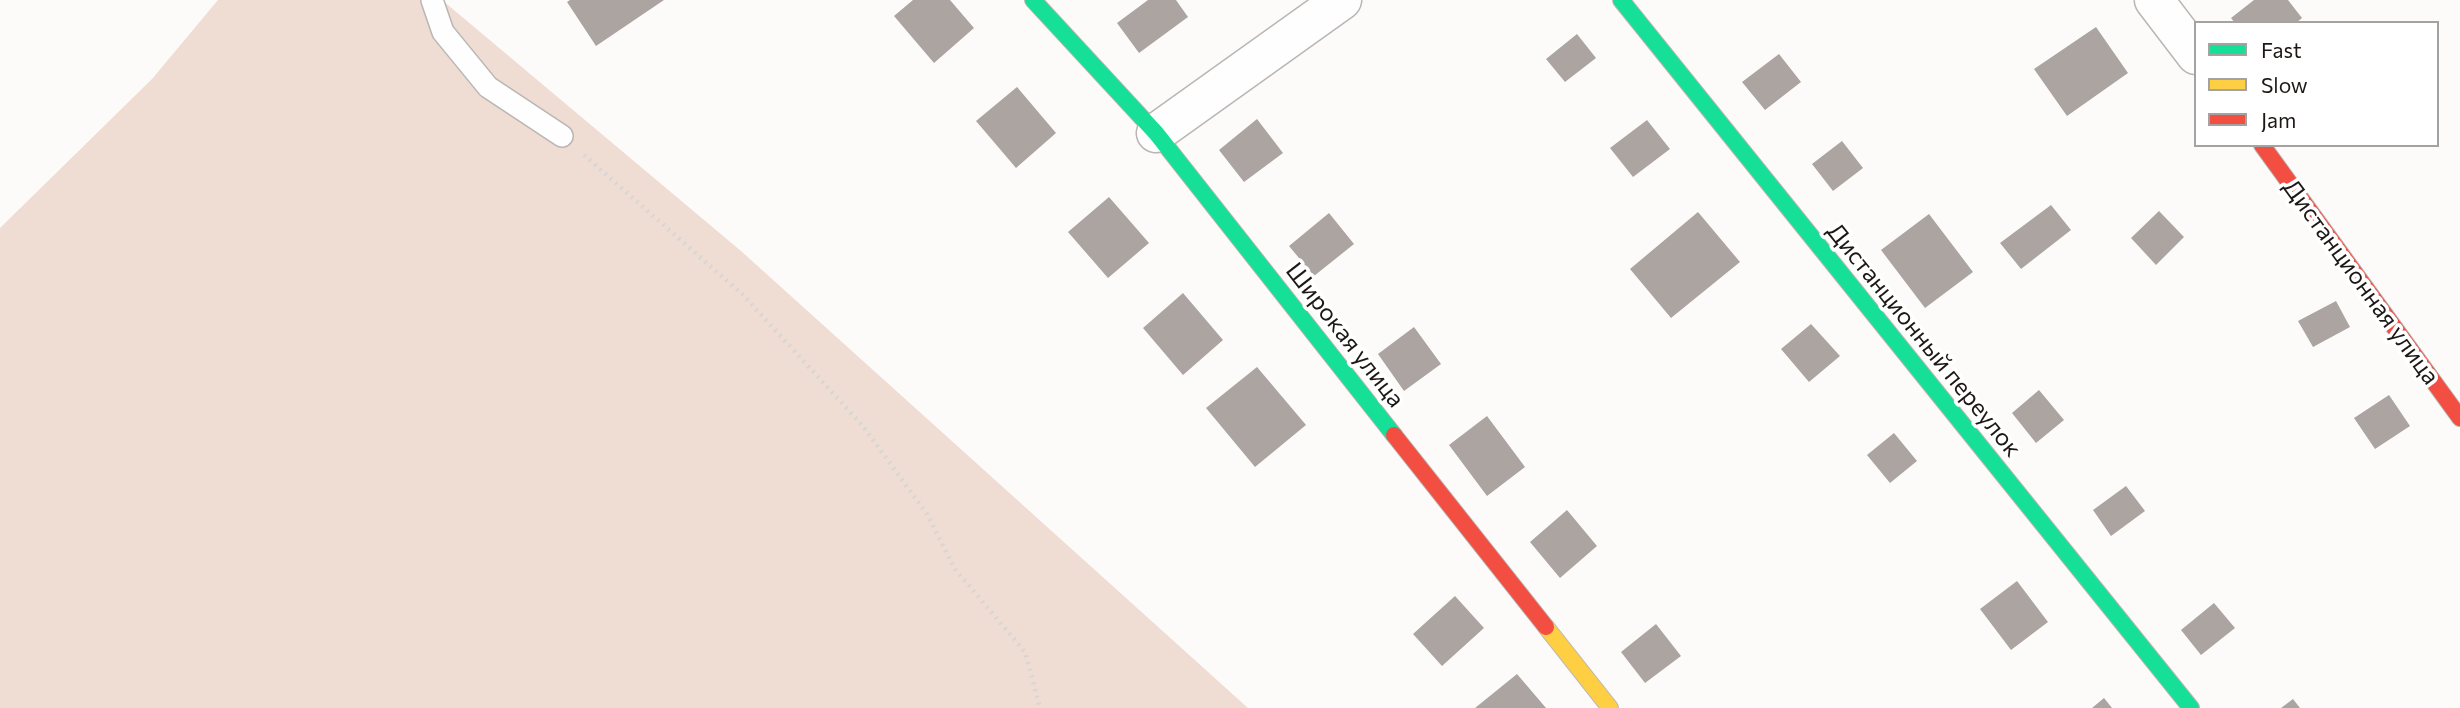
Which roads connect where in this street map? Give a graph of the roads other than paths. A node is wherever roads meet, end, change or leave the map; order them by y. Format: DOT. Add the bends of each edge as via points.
graph roads {
  1 [pos="432,0"];
  2 [pos="1033,0"];
  3 [pos="1342,0"];
  4 [pos="1621,0"];
  5 [pos="2154,0"];
  6 [pos="2194,52"];
  7 [pos="1156,133"];
  8 [pos="562,136"];
  9 [pos="2263,147"];
  10 [pos="2460,418"];
  11 [pos="1610,708"];
  12 [pos="2191,708"];
  1 -- 8 [label="lane" via="443,32 488,87"];
  2 -- 7 [label="street, Широкая улица"];
  3 -- 7 [label="street"];
  4 -- 12 [label="street, Дистанционный переулок"];
  5 -- 6 [label="street"];
  7 -- 11 [label="street, Широкая улица"];
  9 -- 10 [label="street, Дистанционная улица"];
}
